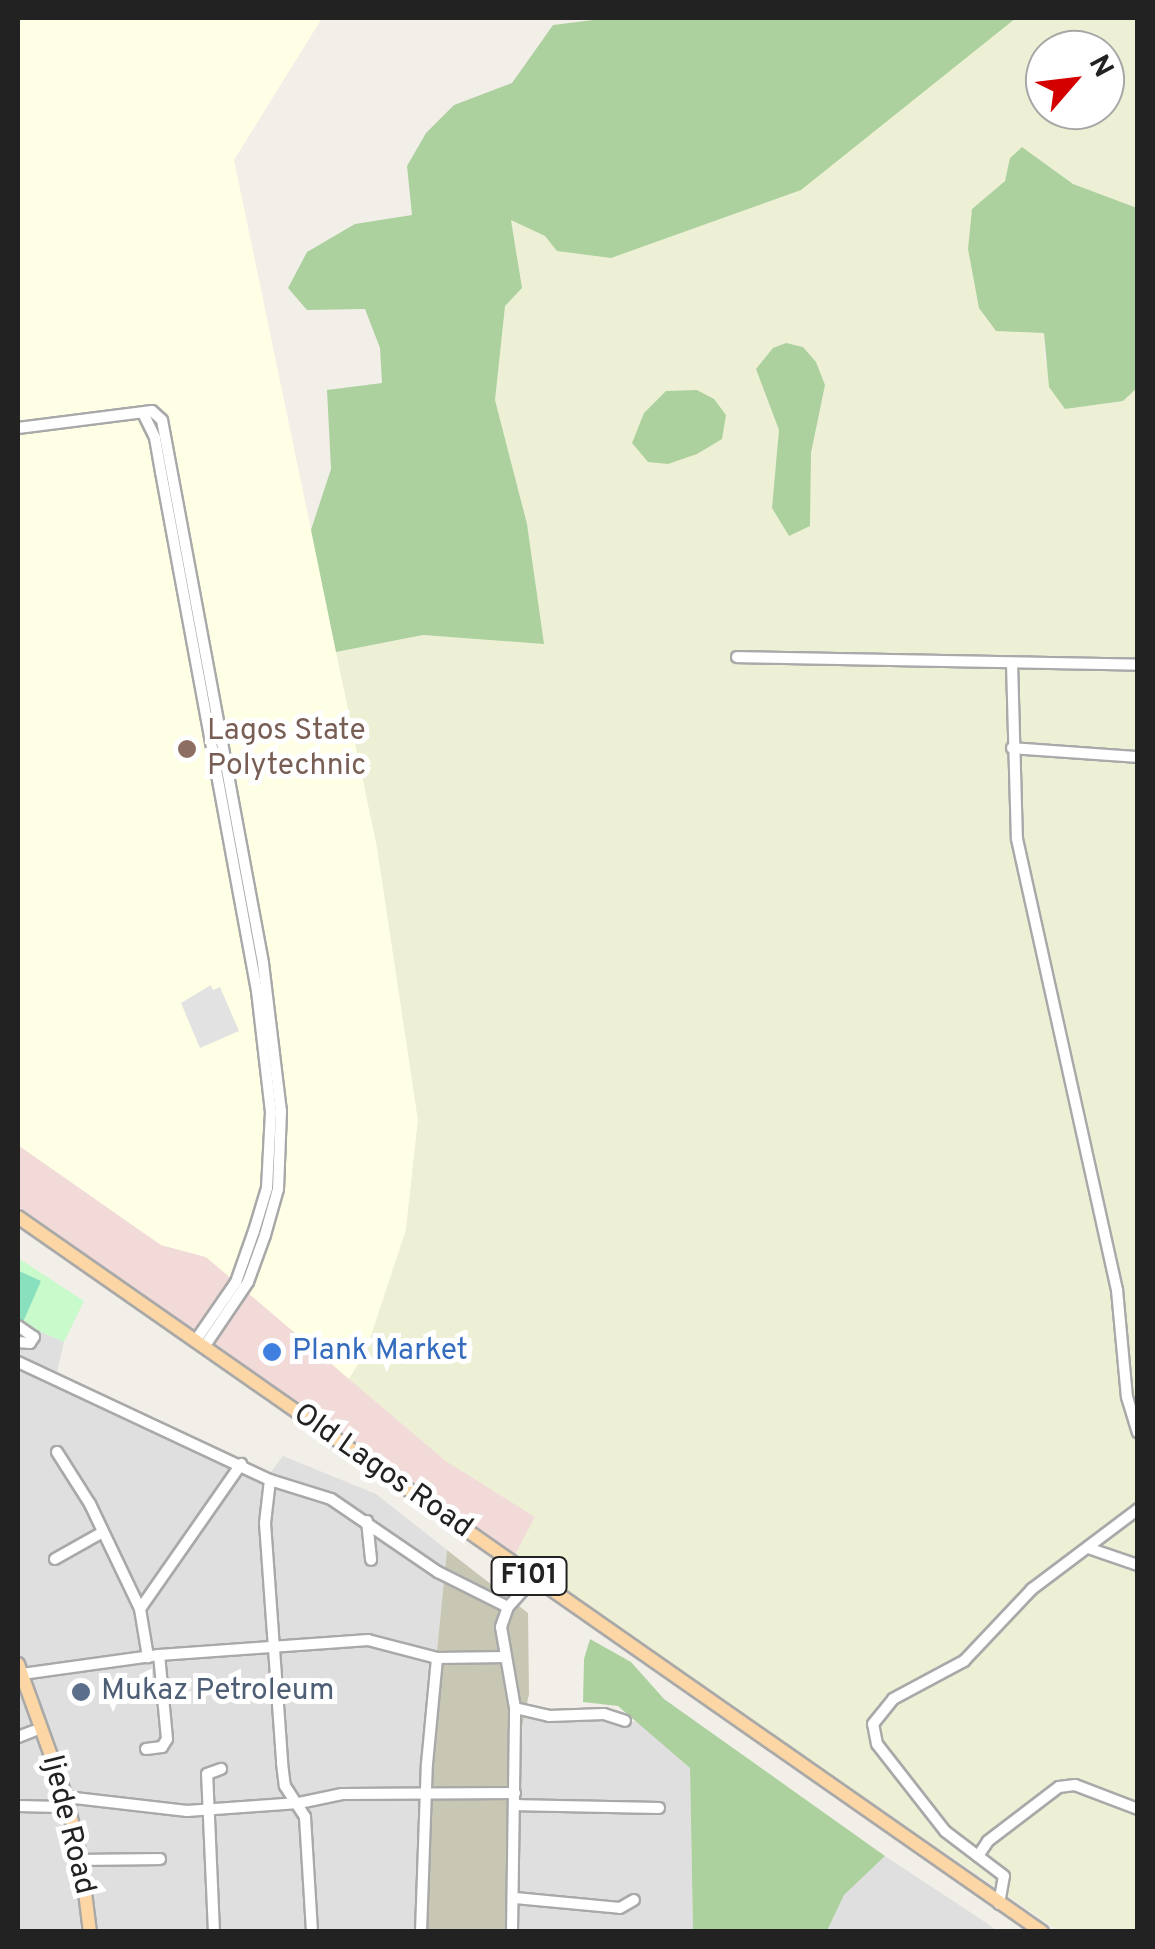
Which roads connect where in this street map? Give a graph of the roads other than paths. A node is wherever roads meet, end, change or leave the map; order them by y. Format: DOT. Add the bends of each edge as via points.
graph roads {
  1 [pos="18,428"];
  2 [pos="737,657"];
  3 [pos="1012,663"];
  4 [pos="1138,665"];
  5 [pos="1012,748"];
  6 [pos="1138,757"];
  7 [pos="18,1217"];
  8 [pos="18,1326"];
  9 [pos="18,1342"];
  10 [pos="200,1343"];
  11 [pos="18,1362"];
  12 [pos="1138,1432"];
  13 [pos="56,1452"];
  14 [pos="241,1464"];
  15 [pos="270,1480"];
  16 [pos="1138,1510"];
  17 [pos="367,1521"];
  18 [pos="103,1532"];
  19 [pos="1088,1548"];
  20 [pos="55,1559"];
  21 [pos="371,1560"];
  22 [pos="1138,1565"];
  23 [pos="533,1579"];
  24 [pos="508,1607"];
  25 [pos="140,1609"];
  26 [pos="274,1648"];
  27 [pos="154,1656"];
  28 [pos="506,1657"];
  29 [pos="438,1658"];
  30 [pos="19,1675"];
  31 [pos="514,1708"];
  32 [pos="625,1721"];
  33 [pos="34,1731"];
  34 [pos="18,1737"];
  35 [pos="146,1749"];
  36 [pos="221,1769"];
  37 [pos="426,1792"];
  38 [pos="515,1799"];
  39 [pos="63,1802"];
  40 [pos="299,1803"];
  41 [pos="18,1806"];
  42 [pos="659,1808"];
  43 [pos="209,1810"];
  44 [pos="1138,1810"];
  45 [pos="978,1856"];
  46 [pos="81,1860"];
  47 [pos="160,1860"];
  48 [pos="515,1898"];
  49 [pos="634,1900"];
  50 [pos="999,1904"];
  51 [pos="1036,1930"];
  52 [pos="81,1932"];
  53 [pos="90,1932"];
  54 [pos="214,1932"];
  55 [pos="312,1932"];
  56 [pos="422,1932"];
  57 [pos="512,1932"];
  1 -- 10 [label="street" via="152,411 162,420 262,963 282,1111 278,1189 265,1235 248,1282"];
  2 -- 3 [label="street"];
  3 -- 4 [label="street"];
  3 -- 5 [label="street"];
  5 -- 6 [label="street"];
  5 -- 12 [label="street" via="1017,839 1116,1290 1127,1397"];
  7 -- 10 [label="main road, Old Lagos Road / F101"];
  8 -- 9 [label="street" via="34,1337 30,1344"];
  10 -- 23 [label="main road, Old Lagos Road / F101"];
  11 -- 14 [label="street"];
  13 -- 18 [label="street"];
  14 -- 15 [label="street"];
  14 -- 25 [label="street"];
  15 -- 17 [label="street" via="331,1499"];
  15 -- 26 [label="street" via="265,1523"];
  16 -- 19 [label="street"];
  17 -- 21 [label="street"];
  17 -- 24 [label="street" via="438,1572"];
  18 -- 20 [label="street"];
  18 -- 25 [label="street"];
  19 -- 22 [label="street"];
  19 -- 45 [label="street" via="1022,1599 964,1661 893,1699 872,1724 876,1744 922,1804"];
  23 -- 24 [label="street"];
  23 -- 50 [label="main road, Old Lagos Road / F101"];
  24 -- 28 [label="street" via="501,1626"];
  25 -- 27 [label="street"];
  26 -- 27 [label="street"];
  26 -- 29 [label="street" via="381,1640"];
  26 -- 40 [label="street" via="283,1777"];
  27 -- 30 [label="street"];
  27 -- 35 [label="street" via="167,1739 162,1747"];
  28 -- 29 [label="street"];
  28 -- 31 [label="street"];
  29 -- 37 [label="street"];
  30 -- 33 [label="main road, Ijede Road"];
  30 -- 39 [label="main road, Ijede Road"];
  31 -- 32 [label="street"];
  31 -- 38 [label="street"];
  33 -- 34 [label="street"];
  33 -- 39 [label="main road, Ijede Road"];
  36 -- 43 [label="street" via="207,1774"];
  37 -- 38 [label="street"];
  37 -- 40 [label="street" via="342,1794"];
  37 -- 56 [label="street"];
  38 -- 42 [label="street"];
  38 -- 48 [label="street"];
  39 -- 41 [label="street"];
  39 -- 43 [label="street"];
  39 -- 46 [label="main road, Ijede Road"];
  39 -- 52 [label="main road, Ijede Road"];
  40 -- 43 [label="street"];
  40 -- 55 [label="street" via="308,1838"];
  43 -- 54 [label="street"];
  44 -- 45 [label="street" via="1068,1784 988,1841"];
  45 -- 50 [label="street" via="1004,1876"];
  46 -- 47 [label="street"];
  46 -- 53 [label="main road, Ijede Road"];
  48 -- 49 [label="street" via="620,1908"];
  48 -- 57 [label="street"];
  50 -- 51 [label="main road, Old Lagos Road / F101"];
}
